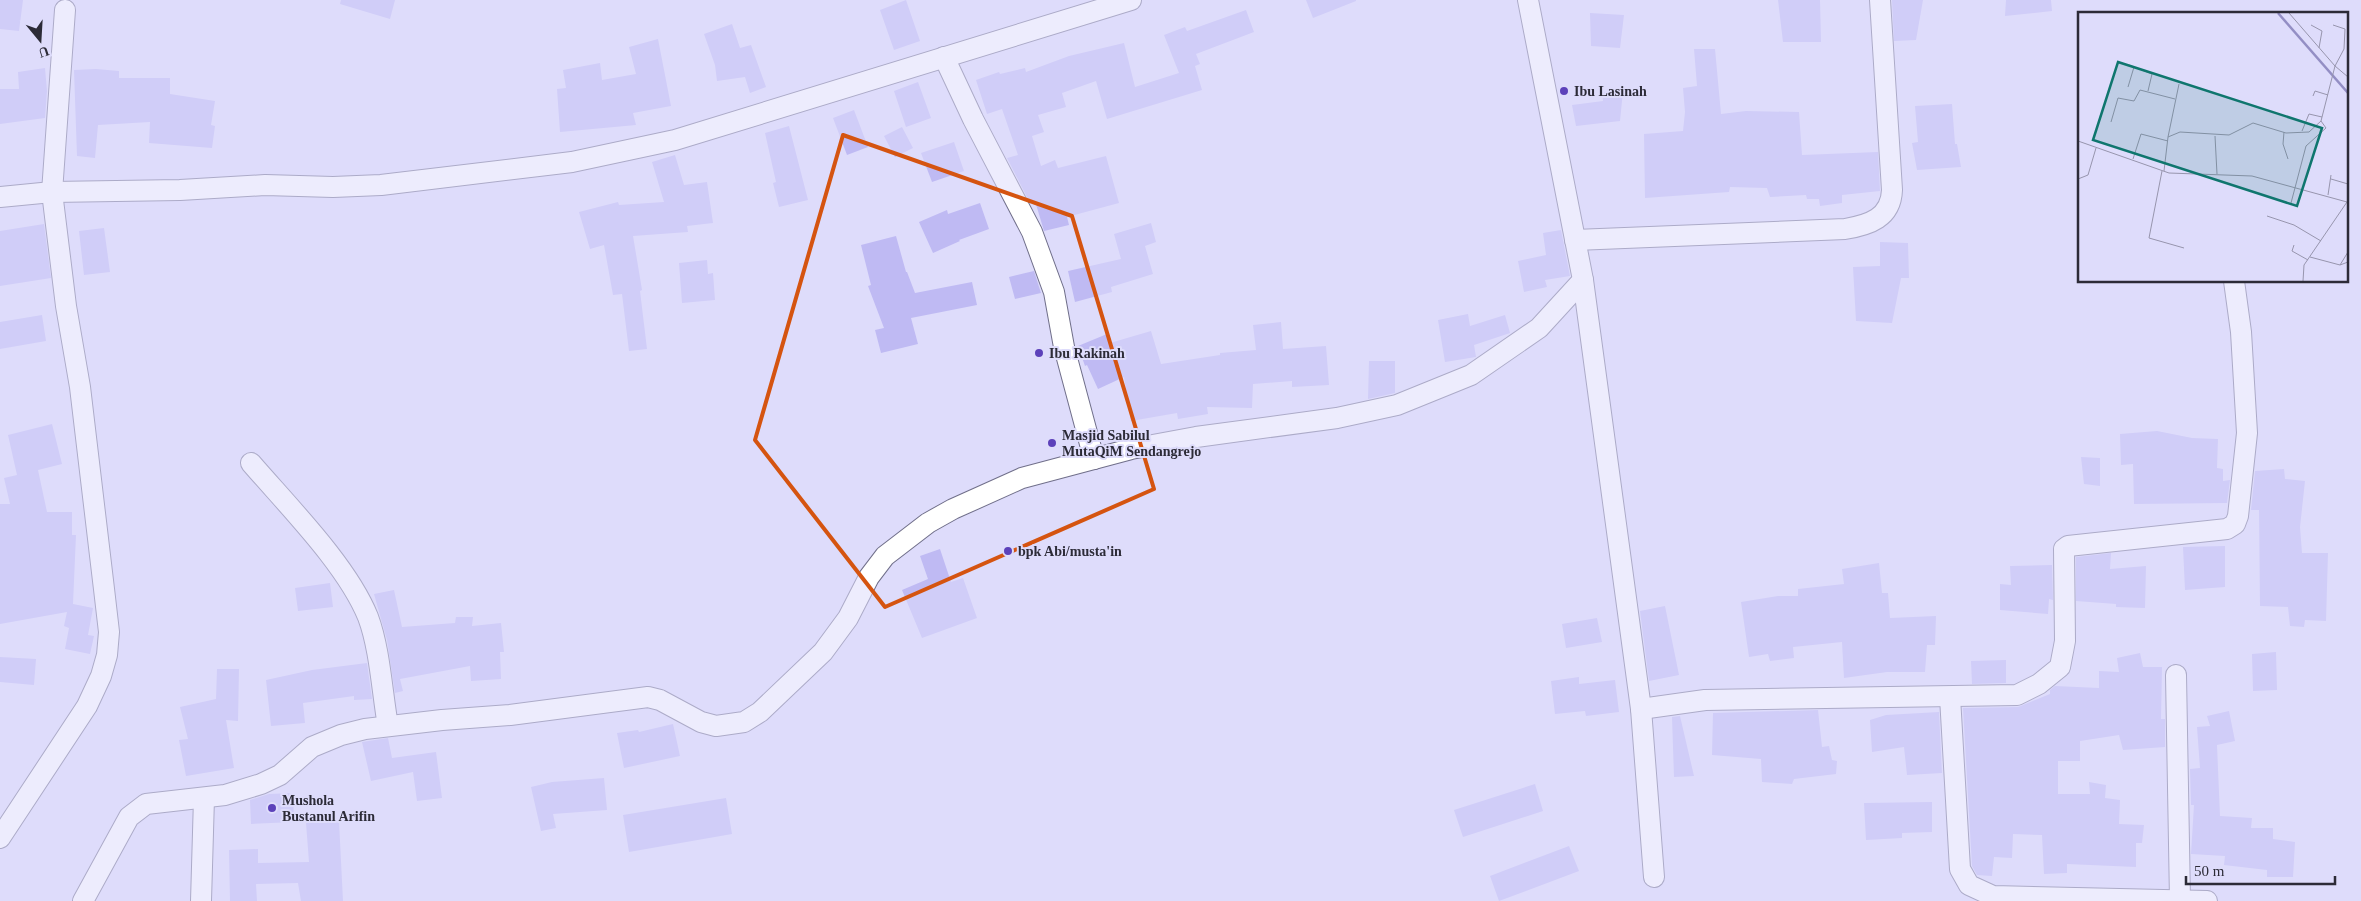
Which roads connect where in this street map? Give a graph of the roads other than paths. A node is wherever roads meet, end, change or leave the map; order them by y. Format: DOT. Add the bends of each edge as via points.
graph roads {
  1 [pos="1131,0"];
  2 [pos="1528,0"];
  3 [pos="1880,0"];
  4 [pos="65,10"];
  5 [pos="944,57"];
  6 [pos="52,192"];
  7 [pos="0,197"];
  8 [pos="1575,240"];
  9 [pos="1583,280"];
  10 [pos="2234,282"];
  11 [pos="1094,459"];
  12 [pos="251,463"];
  13 [pos="2176,675"];
  14 [pos="1950,697"];
  15 [pos="1641,708"];
  16 [pos="388,726"];
  17 [pos="204,798"];
  18 [pos="0,838"];
  19 [pos="1654,877"];
  20 [pos="2180,900"];
  21 [pos="83,901"];
  22 [pos="201,901"];
  23 [pos="2207,901"];
  1 -- 5 [label="street"];
  2 -- 8 [label="street"];
  3 -- 8 [label="street" via="1892,190 1892,203 1881,216 1866,225 1845,229"];
  4 -- 6 [label="street"];
  5 -- 6 [label="street" via="675,140 572,162 333,188 265,185"];
  5 -- 11 [label="street" via="1032,232 1054,292 1064,347"];
  6 -- 7 [label="street"];
  6 -- 18 [label="street" via="80,387 104,589 107,654 101,676 86,706"];
  8 -- 9 [label="street"];
  9 -- 11 [label="street" via="1539,328 1478,370 1397,405 1337,418 1168,442"];
  9 -- 15 [label="street"];
  10 -- 14 [label="street" via="2241,332 2246,433 2235,524 2227,529 2068,546 2064,549 2065,641 2060,667 2039,684 2017,695"];
  11 -- 16 [label="street" via="1022,478 937,518 905,540 885,556 869,577 848,618 823,652 760,712 744,722 716,726 648,697 510,715"];
  12 -- 16 [label="street" via="328,554 359,598 373,635"];
  13 -- 20 [label="street"];
  14 -- 15 [label="street" via="1706,700"];
  14 -- 20 [label="street" via="1960,869 1969,885 1993,896"];
  15 -- 19 [label="street"];
  16 -- 17 [label="street" via="364,728 324,741 271,780"];
  17 -- 21 [label="street" via="158,802 137,809 118,835"];
  17 -- 22 [label="street"];
  20 -- 23 [label="street"];
}
